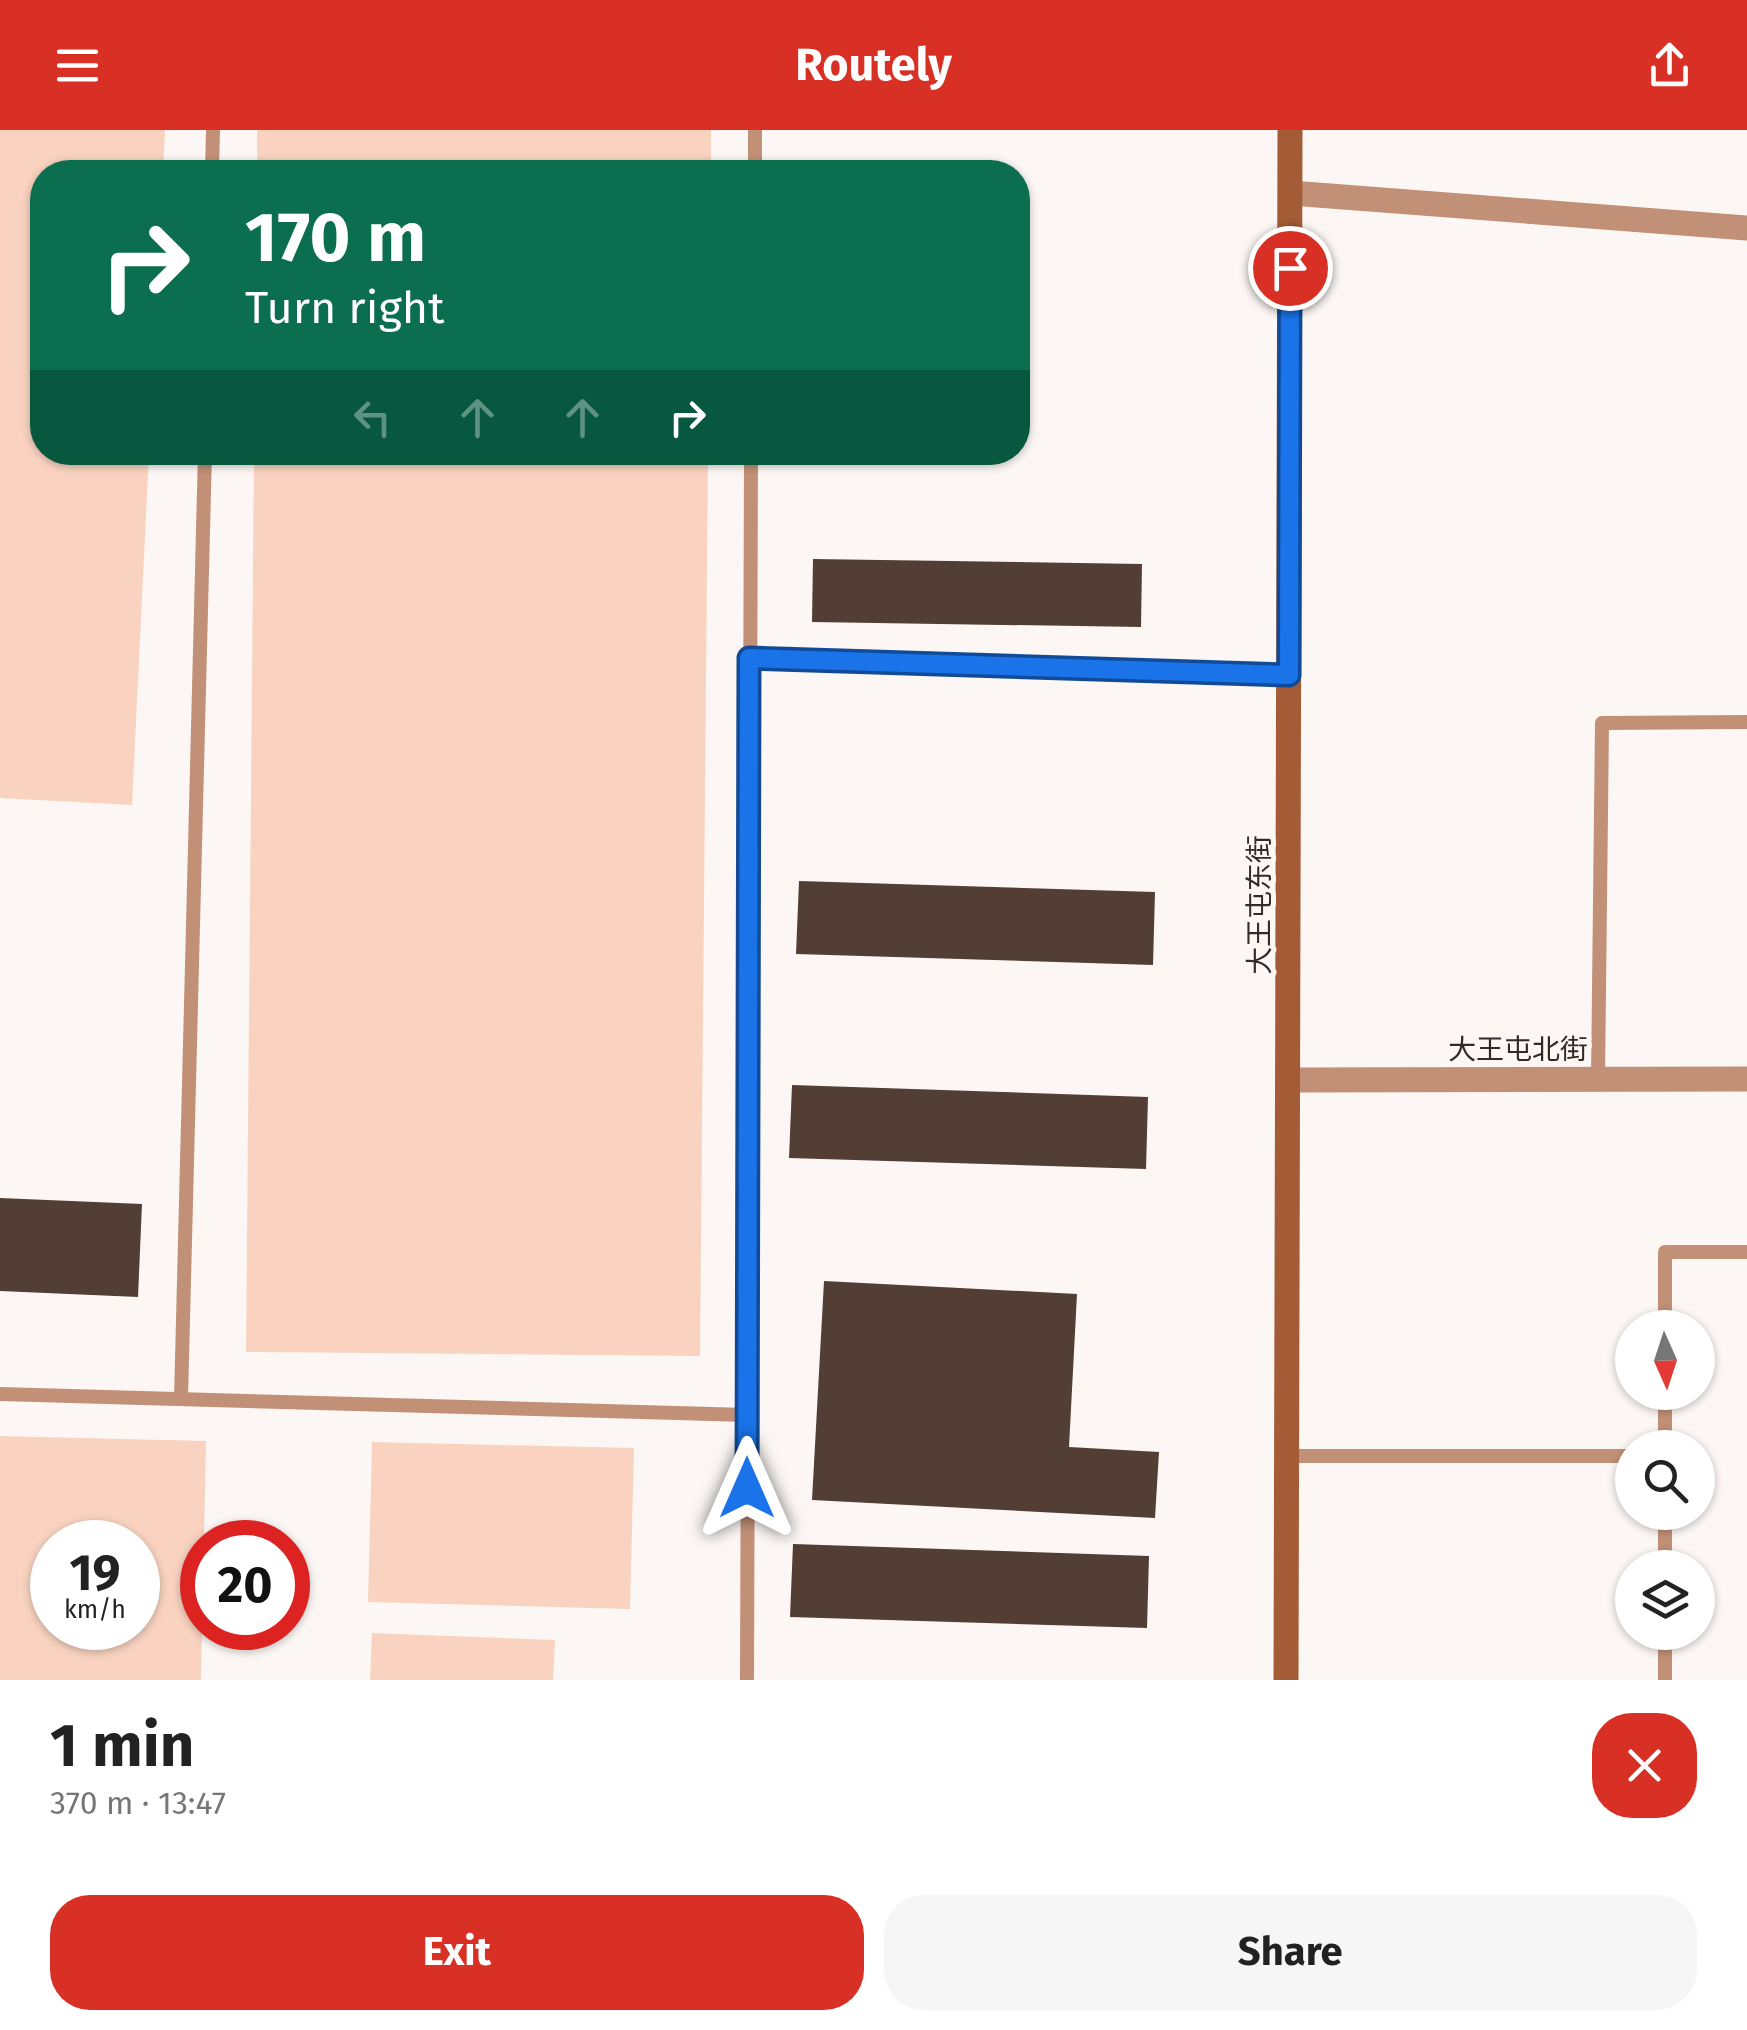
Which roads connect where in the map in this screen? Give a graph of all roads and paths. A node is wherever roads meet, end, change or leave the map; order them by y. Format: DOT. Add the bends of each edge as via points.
graph roads {
  1 [pos="213,130"];
  2 [pos="755,130"];
  3 [pos="1290,130"];
  4 [pos="212,160"];
  5 [pos="755,160"];
  6 [pos="1291,193"];
  7 [pos="1747,228"];
  8 [pos="205,465"];
  9 [pos="751,465"];
  10 [pos="749,658"];
  11 [pos="1289,675"];
  12 [pos="1747,722"];
  13 [pos="1288,1080"];
  14 [pos="1598,1080"];
  15 [pos="1747,1080"];
  16 [pos="1747,1252"];
  17 [pos="1666,1310"];
  18 [pos="0,1394"];
  19 [pos="181,1399"];
  20 [pos="748,1415"];
  21 [pos="1287,1456"];
  22 [pos="1615,1456"];
  23 [pos="1665,1650"];
  24 [pos="746,1680"];
  25 [pos="1286,1680"];
  26 [pos="1665,1680"];
  1 -- 4 [label="lane"];
  2 -- 5 [label="lane"];
  3 -- 6 [label="main road, 大王屯东街"];
  6 -- 7 [label="street"];
  6 -- 11 [label="main road, 大王屯东街"];
  8 -- 19 [label="lane"];
  9 -- 10 [label="lane"];
  10 -- 11 [label="lane"];
  10 -- 20 [label="lane"];
  11 -- 13 [label="main road, 大王屯东街"];
  12 -- 14 [label="lane" via="1602,723"];
  13 -- 14 [label="street, 大王屯北街"];
  13 -- 21 [label="main road, 大王屯东街"];
  14 -- 15 [label="street, 大王屯北街"];
  16 -- 17 [label="lane" via="1666,1252"];
  18 -- 19 [label="lane"];
  19 -- 20 [label="lane"];
  20 -- 24 [label="lane"];
  21 -- 22 [label="lane"];
  21 -- 25 [label="main road, 大王屯东街"];
  23 -- 26 [label="lane"];
}
